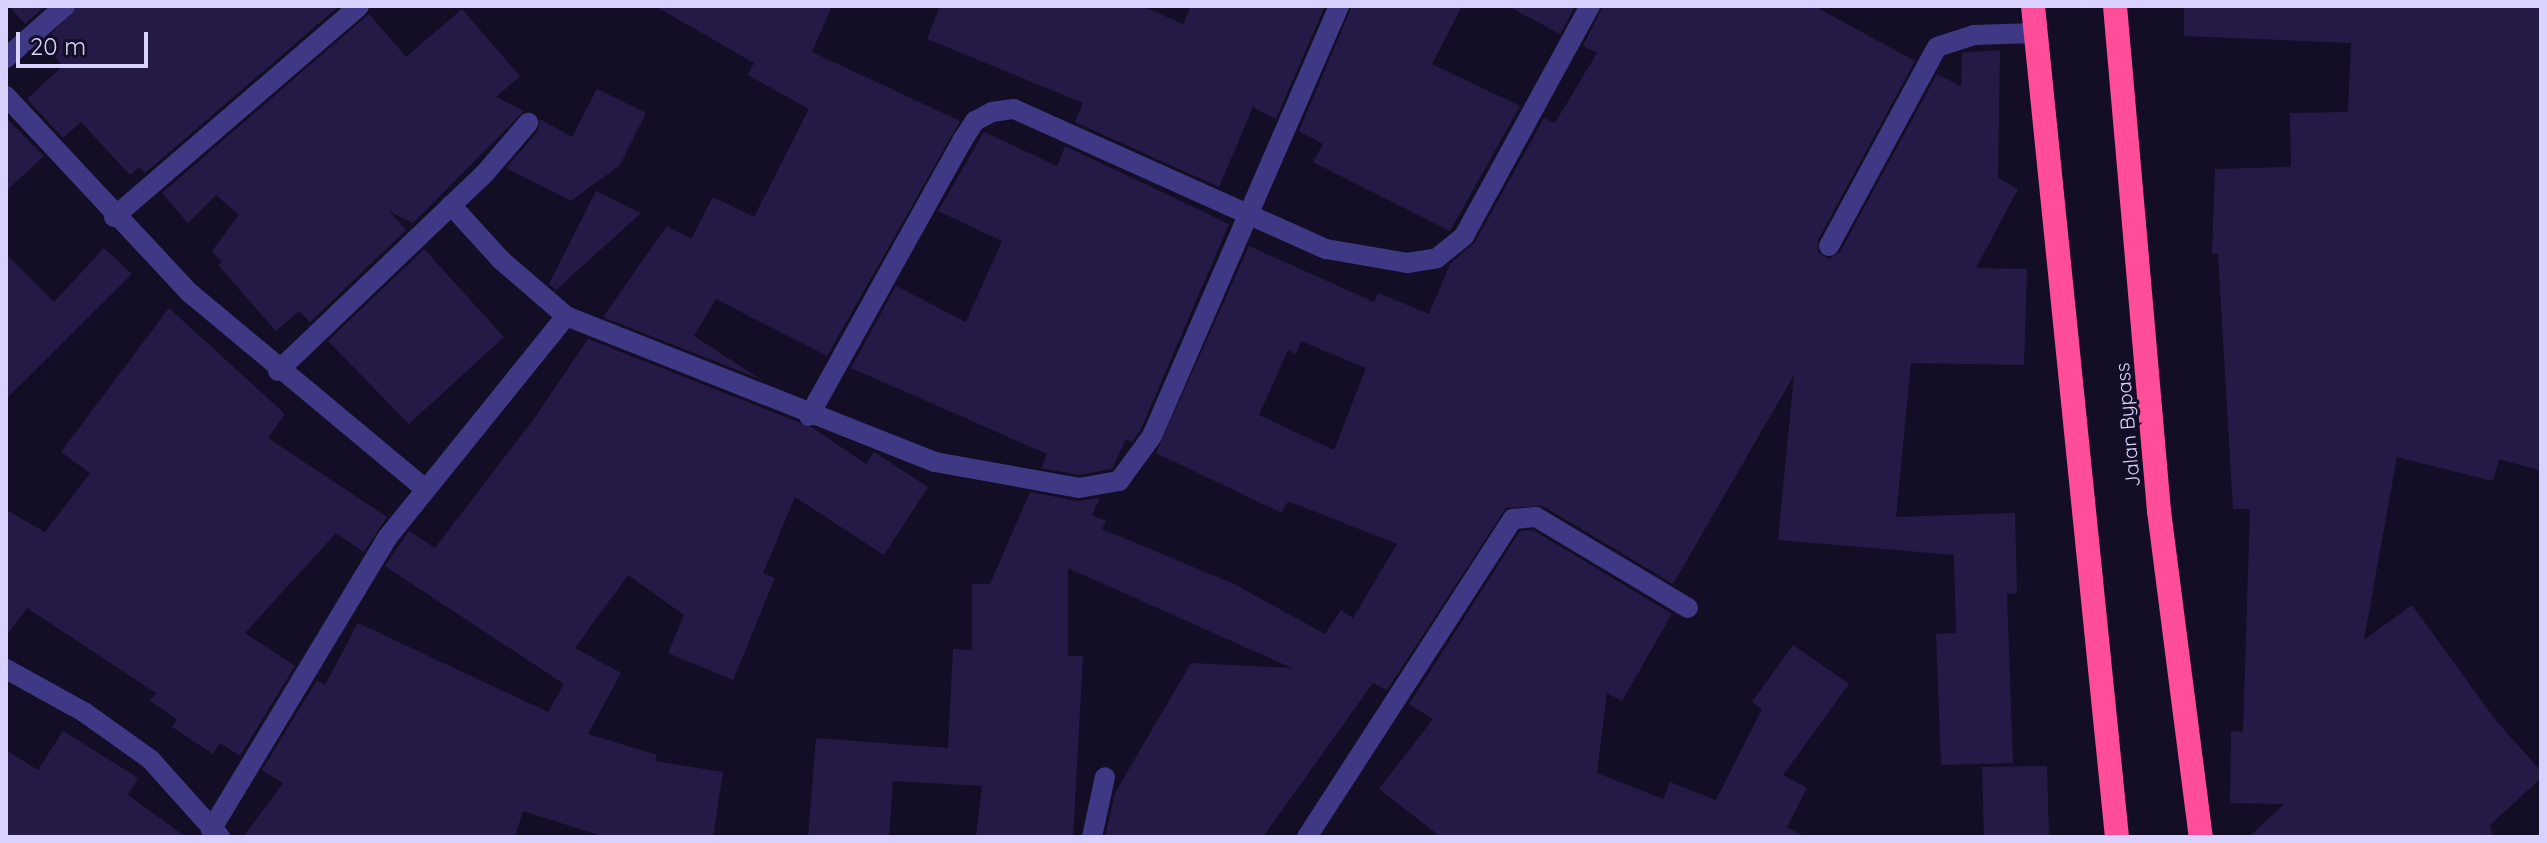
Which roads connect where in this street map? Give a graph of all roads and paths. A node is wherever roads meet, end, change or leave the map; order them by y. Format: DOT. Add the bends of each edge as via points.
graph roads {
  1 [pos="65,6"];
  2 [pos="359,6"];
  3 [pos="1339,6"];
  4 [pos="1590,6"];
  5 [pos="2033,6"];
  6 [pos="2115,6"];
  7 [pos="2035,33"];
  8 [pos="6,58"];
  9 [pos="6,96"];
  10 [pos="528,123"];
  11 [pos="451,205"];
  12 [pos="1251,214"];
  13 [pos="114,217"];
  14 [pos="1829,246"];
  15 [pos="566,316"];
  16 [pos="278,371"];
  17 [pos="809,416"];
  18 [pos="424,488"];
  19 [pos="1688,608"];
  20 [pos="6,669"];
  21 [pos="1105,777"];
  22 [pos="216,833"];
  23 [pos="1092,837"];
  24 [pos="1307,837"];
  25 [pos="2117,837"];
  26 [pos="2201,837"];
  1 -- 8 [label="street"];
  2 -- 13 [label="street"];
  3 -- 12 [label="street"];
  4 -- 12 [label="street" via="1464,236 1437,258 1407,263 1349,254"];
  5 -- 7 [label="highway"];
  6 -- 26 [label="highway, Jalan Bypass" via="2159,511"];
  7 -- 14 [label="street" via="1974,35 1937,47"];
  7 -- 25 [label="highway"];
  9 -- 13 [label="street"];
  10 -- 11 [label="street"];
  11 -- 15 [label="street" via="501,260"];
  11 -- 16 [label="street"];
  12 -- 17 [label="street" via="1152,436 1119,481 1079,488 935,462"];
  12 -- 17 [label="street" via="1014,109 992,112 975,121 962,141"];
  13 -- 16 [label="street"];
  15 -- 17 [label="street"];
  15 -- 18 [label="street"];
  16 -- 18 [label="street"];
  18 -- 22 [label="street" via="387,538"];
  19 -- 24 [label="street" via="1536,517 1513,519"];
  20 -- 22 [label="street" via="84,712 150,759"];
  21 -- 23 [label="street"];
}
